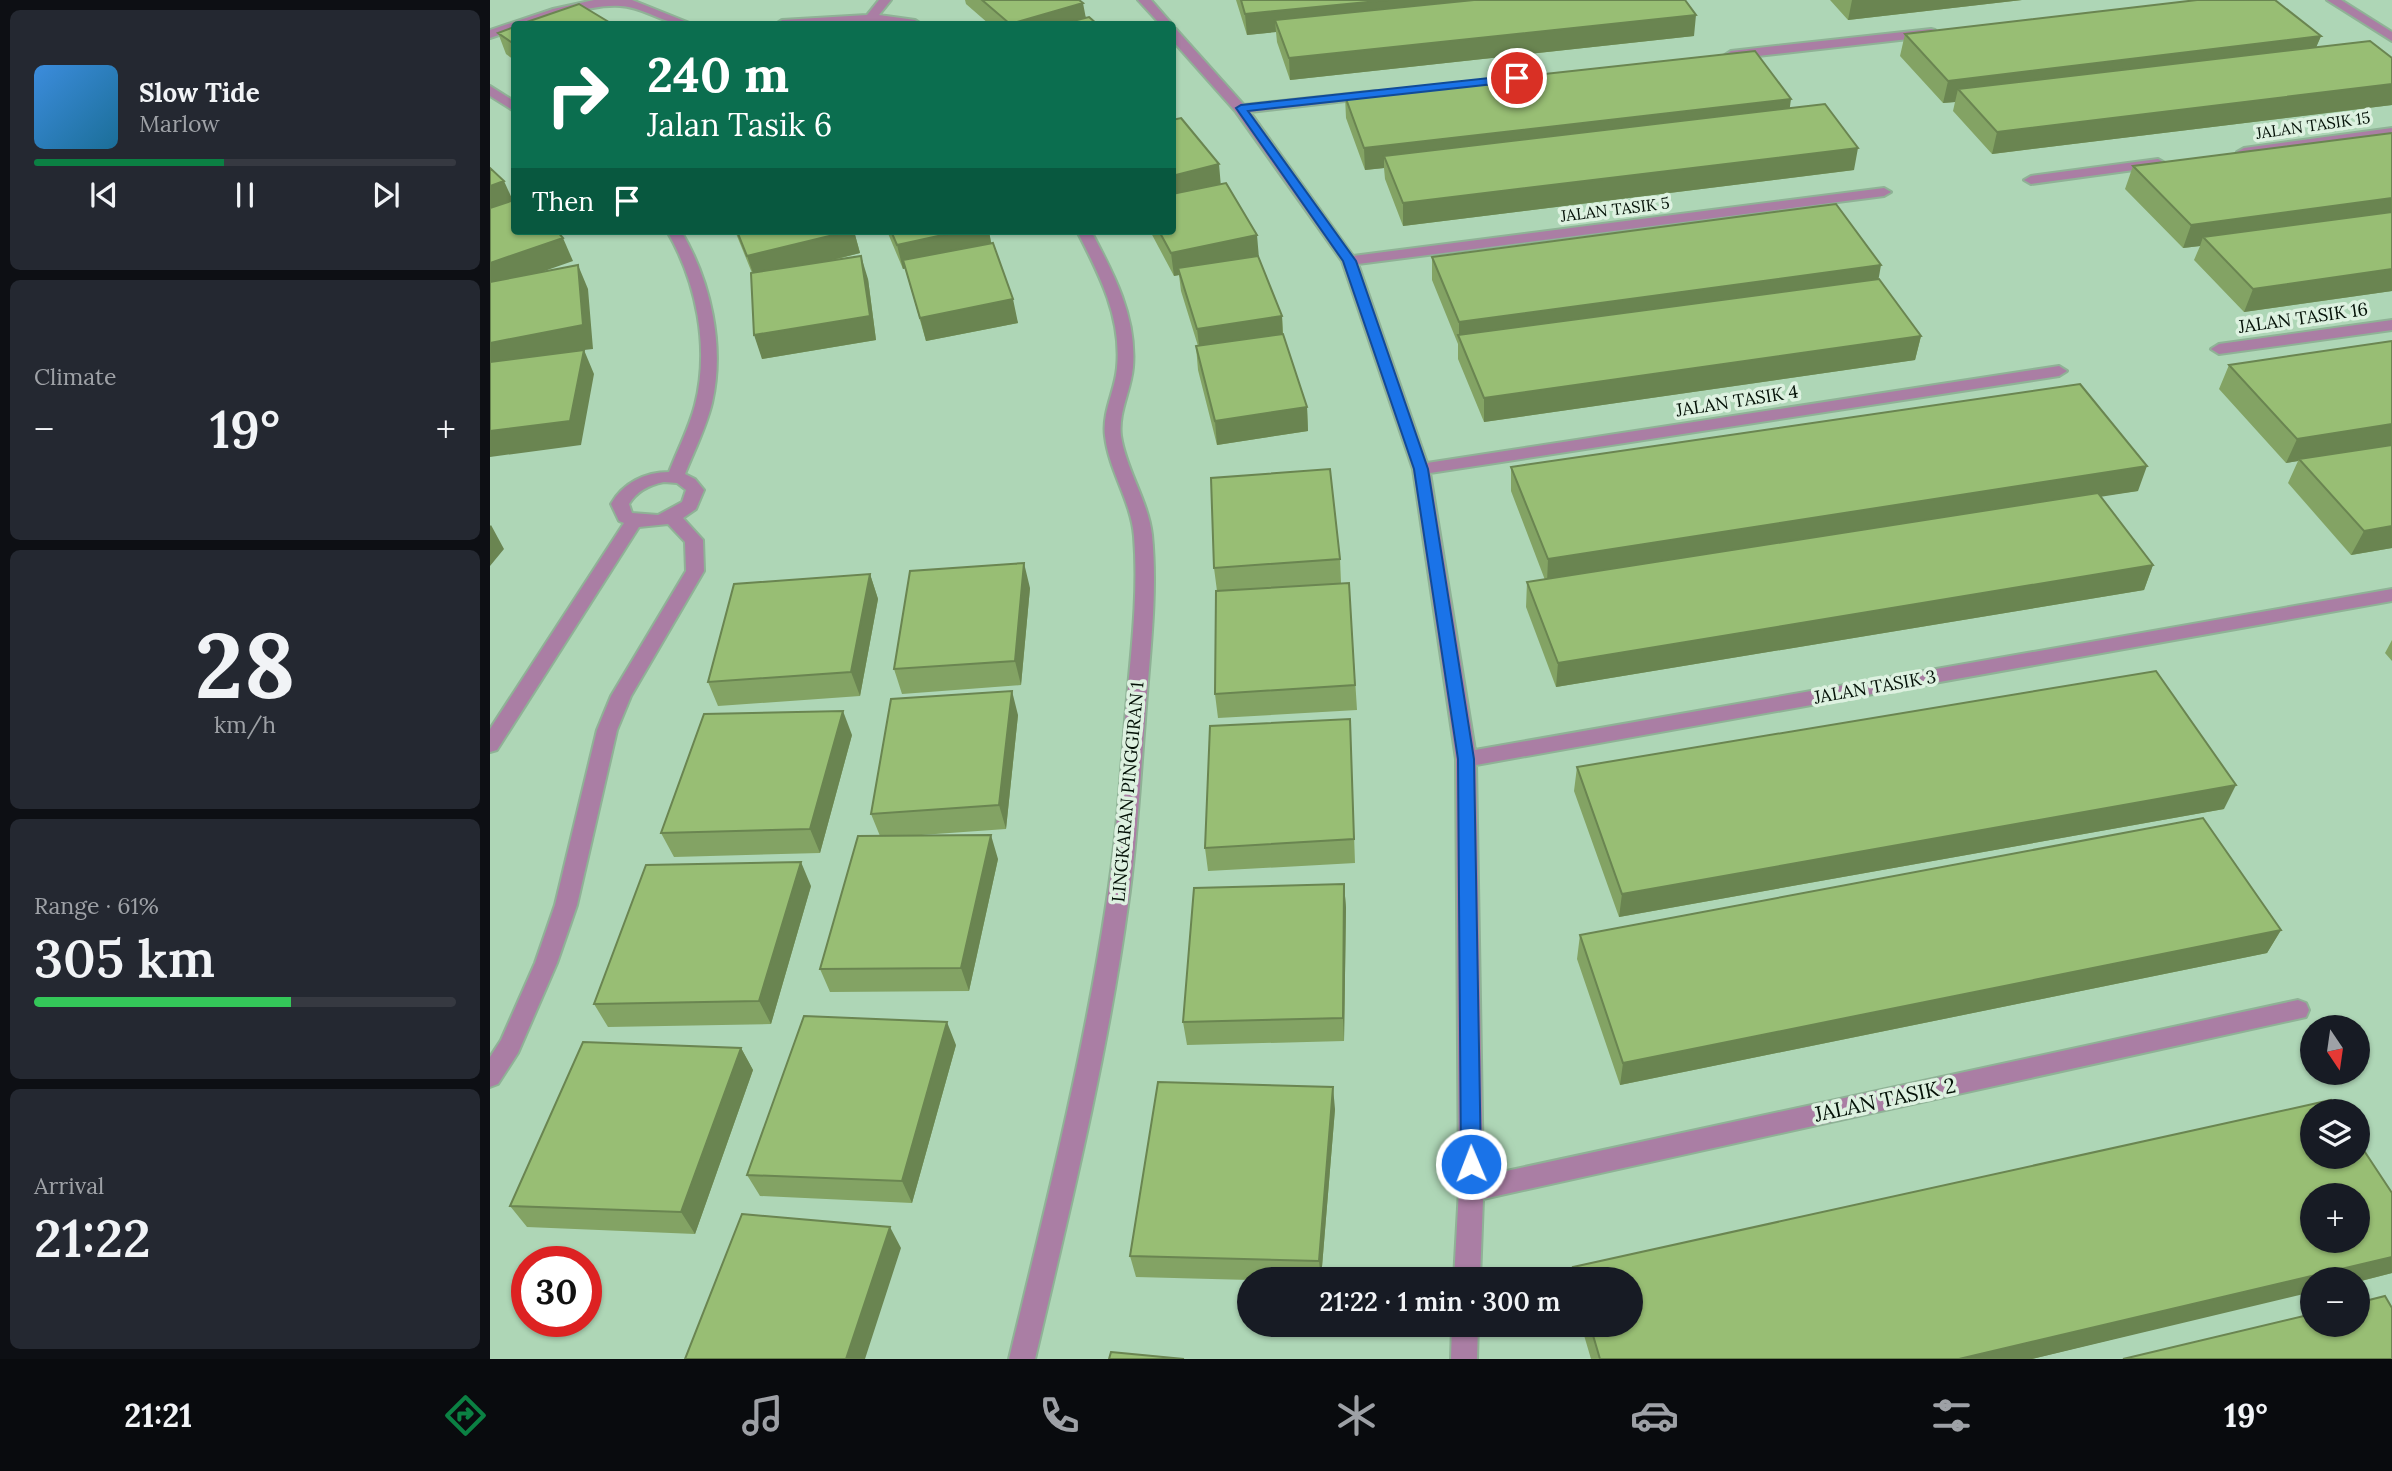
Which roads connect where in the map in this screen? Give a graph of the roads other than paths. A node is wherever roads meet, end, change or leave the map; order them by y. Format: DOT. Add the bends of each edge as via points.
graph roads {
  1 [pos="885,0"];
  2 [pos="1144,0"];
  3 [pos="2333,0"];
  4 [pos="870,19"];
  5 [pos="528,21"];
  6 [pos="679,21"];
  7 [pos="815,21"];
  8 [pos="888,21"];
  9 [pos="1163,21"];
  10 [pos="511,27"];
  11 [pos="1944,31"];
  12 [pos="490,34"];
  13 [pos="1176,36"];
  14 [pos="2392,37"];
  15 [pos="1712,57"];
  16 [pos="490,90"];
  17 [pos="1378,94"];
  18 [pos="511,105"];
  19 [pos="1241,108"];
  20 [pos="2392,132"];
  21 [pos="2234,153"];
  22 [pos="2166,162"];
  23 [pos="2031,180"];
  24 [pos="1884,192"];
  25 [pos="677,235"];
  26 [pos="1086,235"];
  27 [pos="1349,261"];
  28 [pos="2392,325"];
  29 [pos="2219,349"];
  30 [pos="2059,371"];
  31 [pos="1421,469"];
  32 [pos="676,477"];
  33 [pos="672,518"];
  34 [pos="634,521"];
  35 [pos="2392,595"];
  36 [pos="490,745"];
  37 [pos="1466,759"];
  38 [pos="2298,1010"];
  39 [pos="490,1077"];
  40 [pos="1471,1191"];
  41 [pos="1468,1267"];
  42 [pos="1465,1337"];
  43 [pos="1022,1359"];
  44 [pos="1464,1359"];
  1 -- 4 [label="street"];
  2 -- 9 [label="street"];
  3 -- 14 [label="street"];
  4 -- 7 [label="street"];
  4 -- 8 [label="street"];
  5 -- 6 [label="street" via="606,0 639,5"];
  10 -- 12 [label="street"];
  11 -- 15 [label="street"];
  13 -- 19 [label="street"];
  16 -- 18 [label="street"];
  17 -- 19 [label="street"];
  19 -- 27 [label="street"];
  20 -- 21 [label="street, JALAN TASIK 15"];
  22 -- 23 [label="street"];
  24 -- 27 [label="street, JALAN TASIK 5"];
  25 -- 32 [label="street" via="694,272 708,344 705,398"];
  26 -- 43 [label="street, LINGKARAN PINGGIRAN 1" via="1118,297 1126,336 1125,370 1112,431 1117,459 1143,530 1146,584 1128,821 1113,933 1060,1199"];
  27 -- 31 [label="street"];
  28 -- 29 [label="street, JALAN TASIK 16"];
  30 -- 31 [label="street, JALAN TASIK 4"];
  31 -- 37 [label="street"];
  32 -- 33 [label="street" via="695,490 690,505"];
  32 -- 34 [label="street" via="640,484 623,497 621,511"];
  33 -- 34 [label="street"];
  33 -- 39 [label="street" via="694,540 695,571 621,696 607,730 566,905 510,1046"];
  34 -- 36 [label="street"];
  35 -- 37 [label="street, JALAN TASIK 3"];
  37 -- 40 [label="street"];
  38 -- 40 [label="street, JALAN TASIK 2"];
  40 -- 41 [label="street"];
  42 -- 44 [label="street"];
}
